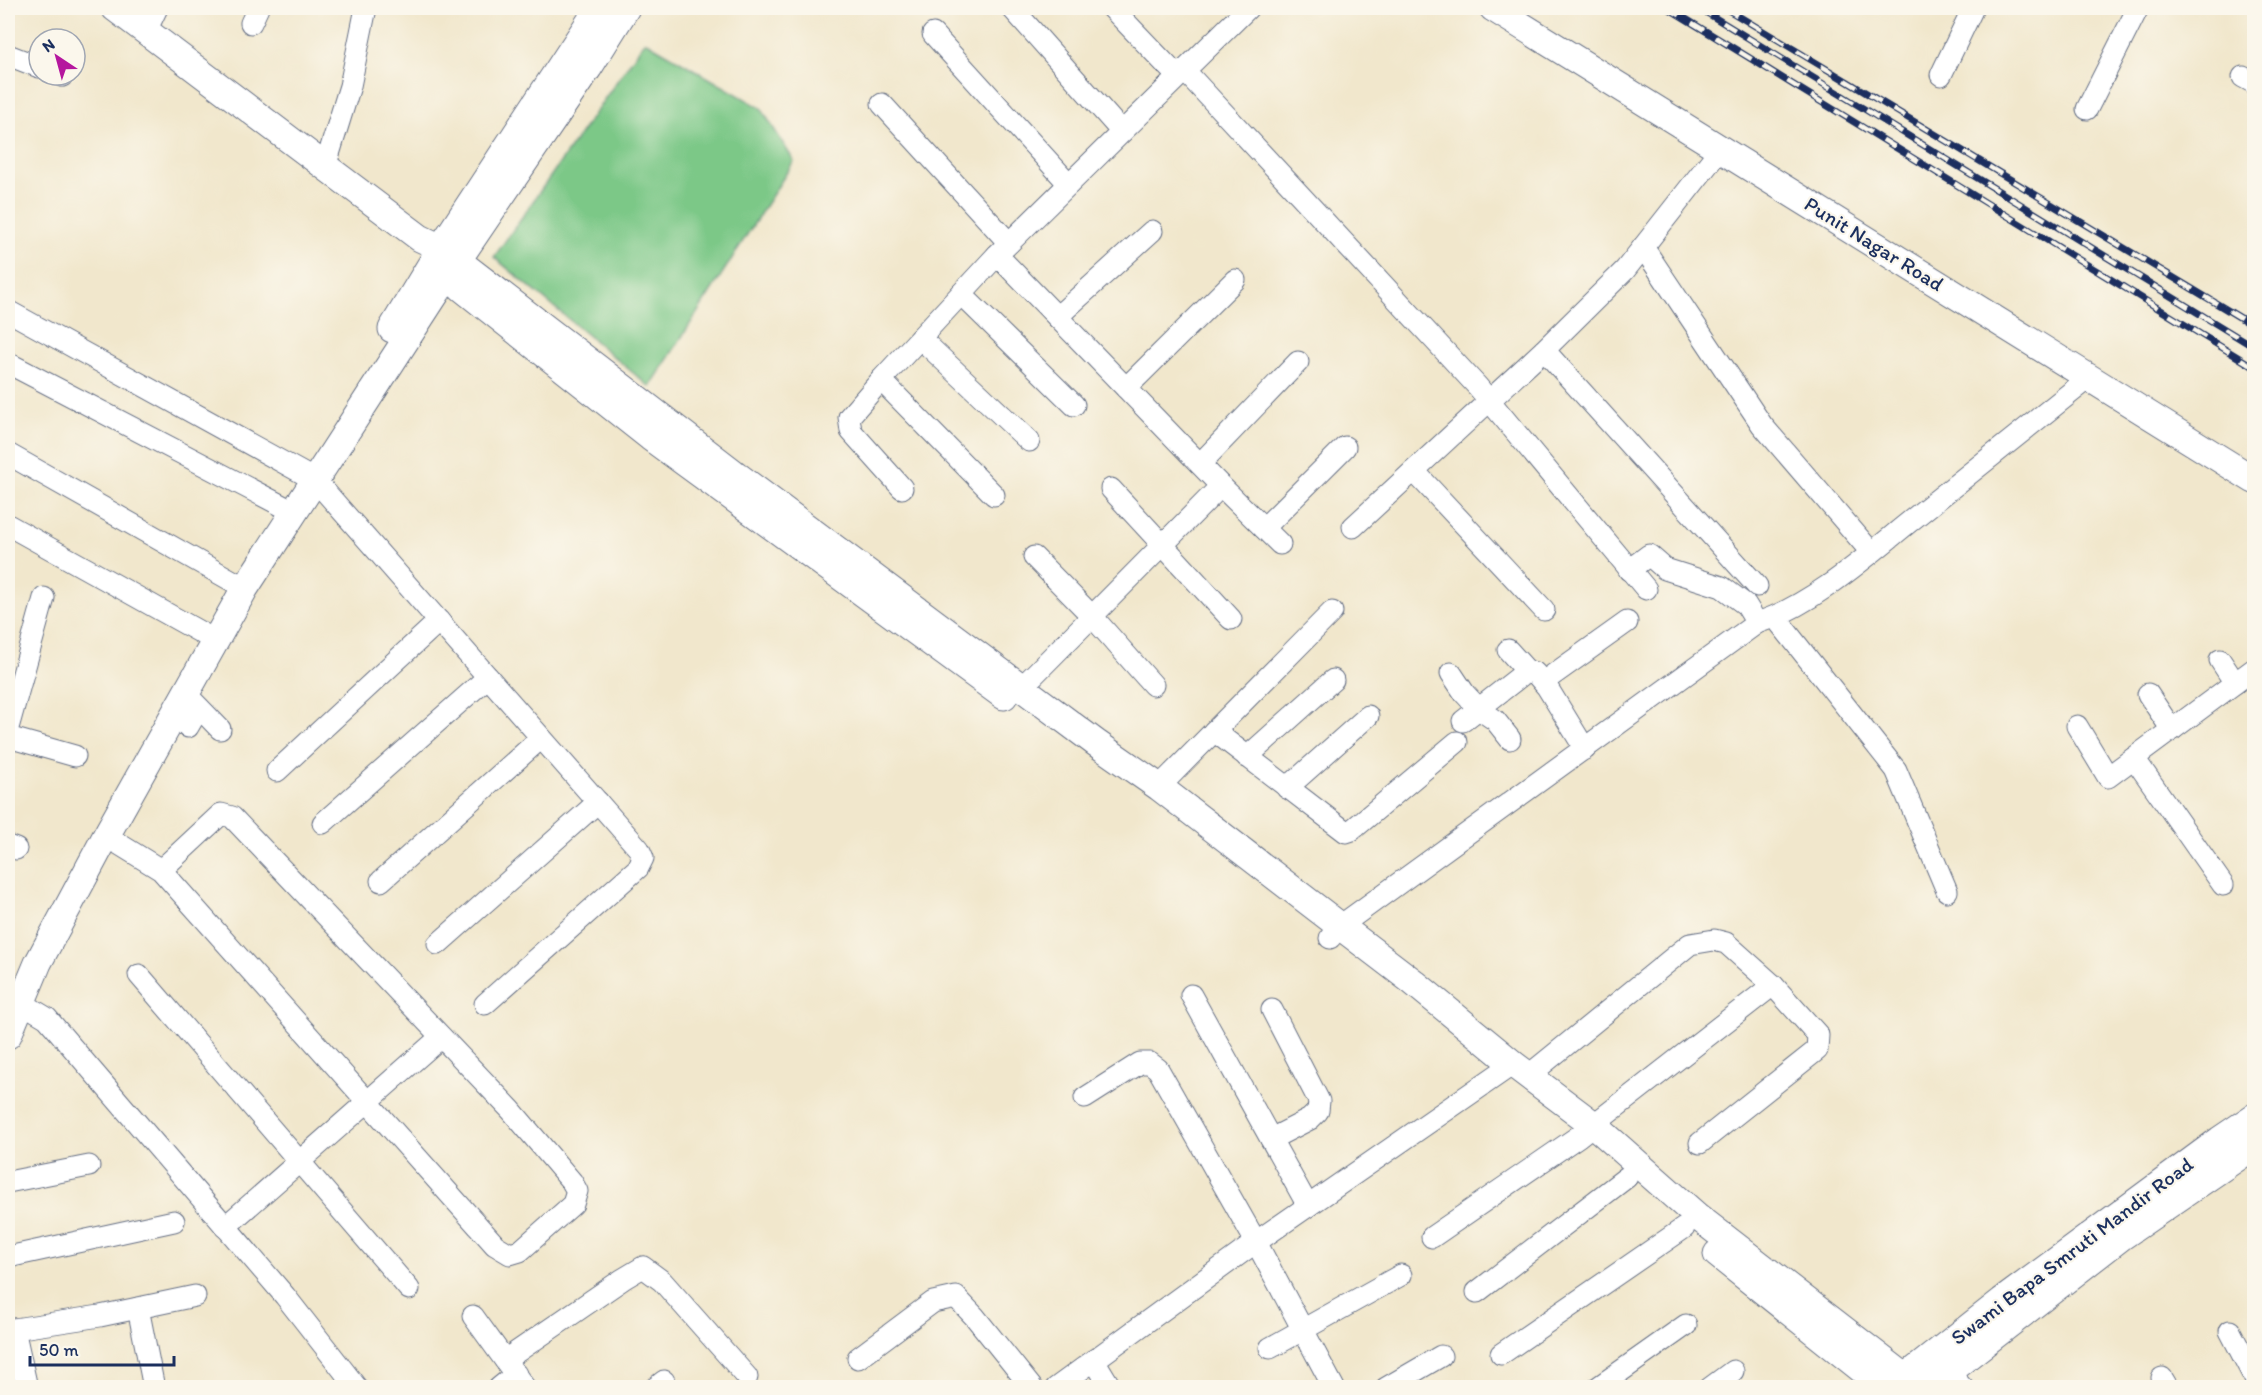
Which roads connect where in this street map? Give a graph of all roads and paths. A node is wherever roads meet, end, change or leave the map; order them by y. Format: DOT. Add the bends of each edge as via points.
graph roads {
  1 [pos="115,8"];
  2 [pos="366,8"];
  3 [pos="599,8"];
  4 [pos="626,8"];
  5 [pos="1012,8"];
  6 [pos="1112,8"];
  7 [pos="1493,8"];
  8 [pos="1973,8"];
  9 [pos="2138,8"];
  10 [pos="1243,9"];
  11 [pos="151,19"];
  12 [pos="933,34"];
  13 [pos="8,55"];
  14 [pos="27,62"];
  15 [pos="1180,73"];
  16 [pos="1941,75"];
  17 [pos="882,104"];
  18 [pos="2087,109"];
  19 [pos="1122,132"];
  20 [pos="1721,148"];
  21 [pos="326,167"];
  22 [pos="1069,184"];
  23 [pos="1152,231"];
  24 [pos="1643,248"];
  25 [pos="1003,249"];
  26 [pos="439,257"];
  27 [pos="1235,280"];
  28 [pos="961,294"];
  29 [pos="8,311"];
  30 [pos="1057,317"];
  31 [pos="920,338"];
  32 [pos="1544,350"];
  33 [pos="1298,362"];
  34 [pos="8,363"];
  35 [pos="2089,378"];
  36 [pos="881,380"];
  37 [pos="1126,388"];
  38 [pos="1489,402"];
  39 [pos="1074,405"];
  40 [pos="1029,441"];
  41 [pos="1345,447"];
  42 [pos="8,454"];
  43 [pos="1200,464"];
  44 [pos="1414,471"];
  45 [pos="309,476"];
  46 [pos="2254,480"];
  47 [pos="1221,486"];
  48 [pos="902,488"];
  49 [pos="1111,489"];
  50 [pos="994,495"];
  51 [pos="288,510"];
  52 [pos="8,525"];
  53 [pos="1353,527"];
  54 [pos="1264,528"];
  55 [pos="1162,544"];
  56 [pos="1280,544"];
  57 [pos="1871,552"];
  58 [pos="1034,557"];
  59 [pos="1629,570"];
  60 [pos="240,585"];
  61 [pos="1646,589"];
  62 [pos="1731,594"];
  63 [pos="44,598"];
  64 [pos="1544,610"];
  65 [pos="1332,612"];
  66 [pos="1091,615"];
  67 [pos="1231,619"];
  68 [pos="1766,620"];
  69 [pos="439,621"];
  70 [pos="1627,622"];
  71 [pos="211,638"];
  72 [pos="1508,650"];
  73 [pos="2220,660"];
  74 [pos="2254,669"];
  75 [pos="1451,673"];
  76 [pos="1535,676"];
  77 [pos="488,677"];
  78 [pos="1333,680"];
  79 [pos="2235,683"];
  80 [pos="1153,685"];
  81 [pos="1022,687"];
  82 [pos="2148,694"];
  83 [pos="193,701"];
  84 [pos="1471,715"];
  85 [pos="1368,716"];
  86 [pos="2077,726"];
  87 [pos="189,727"];
  88 [pos="8,728"];
  89 [pos="220,729"];
  90 [pos="2172,730"];
  91 [pos="1214,731"];
  92 [pos="8,737"];
  93 [pos="542,738"];
  94 [pos="1510,739"];
  95 [pos="1457,742"];
  96 [pos="1585,749"];
  97 [pos="75,756"];
  98 [pos="1247,757"];
  99 [pos="2134,758"];
  100 [pos="277,771"];
  101 [pos="130,783"];
  102 [pos="1159,787"];
  103 [pos="1287,788"];
  104 [pos="598,802"];
  105 [pos="323,823"];
  106 [pos="106,836"];
  107 [pos="83,870"];
  108 [pos="161,870"];
  109 [pos="381,881"];
  110 [pos="2223,885"];
  111 [pos="1947,891"];
  112 [pos="1335,932"];
  113 [pos="438,944"];
  114 [pos="139,975"];
  115 [pos="1773,985"];
  116 [pos="1191,995"];
  117 [pos="15,1003"];
  118 [pos="485,1004"];
  119 [pos="1272,1010"];
  120 [pos="8,1035"];
  121 [pos="441,1036"];
  122 [pos="1514,1071"];
  123 [pos="1085,1098"];
  124 [pos="368,1101"];
  125 [pos="2254,1117"];
  126 [pos="1587,1131"];
  127 [pos="1271,1139"];
  128 [pos="1700,1143"];
  129 [pos="2254,1146"];
  130 [pos="300,1161"];
  131 [pos="89,1166"];
  132 [pos="1627,1177"];
  133 [pos="8,1182"];
  134 [pos="1308,1206"];
  135 [pos="174,1221"];
  136 [pos="225,1227"];
  137 [pos="1684,1228"];
  138 [pos="1432,1237"];
  139 [pos="1256,1242"];
  140 [pos="8,1257"];
  141 [pos="1401,1275"];
  142 [pos="409,1289"];
  143 [pos="1477,1292"];
  144 [pos="195,1296"];
  145 [pos="138,1308"];
  146 [pos="473,1316"];
  147 [pos="1686,1325"];
  148 [pos="11,1329"];
  149 [pos="1303,1329"];
  150 [pos="2230,1331"];
  151 [pos="1270,1348"];
  152 [pos="1501,1354"];
  153 [pos="1441,1356"];
  154 [pos="858,1358"];
  155 [pos="1094,1360"];
  156 [pos="1733,1371"];
  157 [pos="1948,1372"];
  158 [pos="515,1374"];
  159 [pos="2254,1375"];
  160 [pos="747,1377"];
  161 [pos="1902,1385"];
  162 [pos="1601,1386"];
  163 [pos="27,1388"];
  164 [pos="154,1388"];
  165 [pos="357,1388"];
  166 [pos="499,1388"];
  167 [pos="1032,1388"];
  168 [pos="1056,1388"];
  169 [pos="1111,1388"];
  170 [pos="1334,1388"];
  171 [pos="1386,1388"];
  172 [pos="1710,1388"];
  1 -- 11 [label="street"];
  2 -- 21 [label="street" via="350,86"];
  3 -- 26 [label="street"];
  4 -- 26 [label="street" via="589,67"];
  5 -- 19 [label="street"];
  6 -- 15 [label="street"];
  7 -- 20 [label="street, Punit Nagar Road"];
  8 -- 16 [label="street"];
  9 -- 18 [label="street"];
  10 -- 15 [label="street"];
  11 -- 21 [label="street"];
  12 -- 22 [label="street"];
  13 -- 14 [label="street"];
  15 -- 19 [label="street"];
  15 -- 38 [label="street"];
  17 -- 25 [label="street"];
  19 -- 22 [label="street"];
  20 -- 24 [label="street"];
  20 -- 35 [label="street, Punit Nagar Road"];
  21 -- 26 [label="street"];
  22 -- 25 [label="street"];
  23 -- 30 [label="street"];
  24 -- 32 [label="street"];
  24 -- 57 [label="street" via="1762,425"];
  25 -- 28 [label="street"];
  25 -- 30 [label="street"];
  26 -- 45 [label="street" via="396,340"];
  26 -- 81 [label="street"];
  26 -- 112 [label="street" via="650,437"];
  27 -- 37 [label="street"];
  28 -- 31 [label="street"];
  28 -- 39 [label="street"];
  29 -- 45 [label="street"];
  30 -- 37 [label="street"];
  31 -- 36 [label="street"];
  31 -- 40 [label="street"];
  32 -- 38 [label="street"];
  32 -- 62 [label="street" via="1751,579"];
  33 -- 43 [label="street"];
  34 -- 51 [label="street"];
  35 -- 46 [label="street, Punit Nagar Road"];
  35 -- 57 [label="street"];
  36 -- 48 [label="street" via="849,417 851,431"];
  36 -- 50 [label="street"];
  37 -- 43 [label="street"];
  38 -- 44 [label="street"];
  38 -- 59 [label="street"];
  41 -- 54 [label="street"];
  42 -- 60 [label="street"];
  43 -- 47 [label="street"];
  44 -- 53 [label="street"];
  44 -- 64 [label="street"];
  45 -- 51 [label="street"];
  45 -- 69 [label="street"];
  47 -- 54 [label="street"];
  47 -- 55 [label="street"];
  49 -- 55 [label="street"];
  51 -- 60 [label="street"];
  52 -- 71 [label="street"];
  54 -- 56 [label="street"];
  55 -- 66 [label="street"];
  55 -- 67 [label="street"];
  57 -- 68 [label="street" via="1802,603"];
  58 -- 66 [label="street"];
  59 -- 61 [label="street"];
  59 -- 62 [label="street" via="1649,555 1665,570 1722,587"];
  60 -- 71 [label="street"];
  62 -- 68 [label="street"];
  63 -- 88 [label="street"];
  65 -- 91 [label="street"];
  66 -- 80 [label="street"];
  66 -- 81 [label="street"];
  68 -- 96 [label="street"];
  68 -- 111 [label="street" via="1896,770"];
  69 -- 77 [label="street"];
  69 -- 100 [label="street"];
  70 -- 76 [label="street"];
  71 -- 83 [label="street"];
  71 -- 101 [label="street"];
  72 -- 76 [label="street"];
  73 -- 79 [label="street"];
  74 -- 79 [label="street"];
  75 -- 84 [label="street" via="1465,694"];
  76 -- 84 [label="street"];
  76 -- 96 [label="street"];
  77 -- 93 [label="street"];
  77 -- 105 [label="street"];
  78 -- 98 [label="street"];
  79 -- 90 [label="street"];
  81 -- 102 [label="street"];
  82 -- 90 [label="street"];
  83 -- 87 [label="street"];
  83 -- 89 [label="street"];
  83 -- 101 [label="street"];
  84 -- 94 [label="street" via="1495,720"];
  85 -- 103 [label="street"];
  86 -- 99 [label="street" via="2108,777"];
  90 -- 99 [label="street"];
  91 -- 98 [label="street"];
  91 -- 102 [label="street"];
  92 -- 97 [label="street"];
  93 -- 104 [label="street"];
  93 -- 109 [label="street"];
  95 -- 103 [label="street" via="1346,832"];
  96 -- 112 [label="street"];
  98 -- 103 [label="street"];
  99 -- 110 [label="street"];
  101 -- 106 [label="street"];
  101 -- 107 [label="street"];
  102 -- 112 [label="street"];
  104 -- 113 [label="street"];
  104 -- 118 [label="street" via="639,849 643,858 638,868"];
  106 -- 107 [label="street"];
  106 -- 108 [label="street"];
  107 -- 117 [label="street"];
  108 -- 121 [label="street" via="221,814 232,817"];
  108 -- 124 [label="street"];
  112 -- 122 [label="street" via="1412,981"];
  114 -- 130 [label="street"];
  115 -- 122 [label="street" via="1726,943 1714,940 1690,944"];
  115 -- 126 [label="street"];
  115 -- 128 [label="street" via="1818,1035 1817,1050"];
  116 -- 127 [label="street"];
  117 -- 120 [label="street"];
  117 -- 136 [label="street" via="47,1017"];
  119 -- 127 [label="street" via="1319,1101 1318,1111 1310,1119"];
  121 -- 124 [label="street"];
  121 -- 124 [label="street" via="572,1182 577,1191 573,1204 520,1251 510,1254 495,1245"];
  122 -- 126 [label="street"];
  122 -- 134 [label="street"];
  123 -- 139 [label="street" via="1140,1063 1150,1063 1158,1069"];
  124 -- 130 [label="street"];
  125 -- 157 [label="street, Swami Bapa Smruti Mandir Road" via="2021,1287"];
  126 -- 132 [label="street"];
  126 -- 138 [label="street"];
  126 -- 161 [label="street"];
  127 -- 134 [label="street"];
  129 -- 157 [label="street" via="2121,1237"];
  130 -- 136 [label="street"];
  130 -- 142 [label="street"];
  131 -- 133 [label="street"];
  132 -- 137 [label="street"];
  132 -- 143 [label="street"];
  134 -- 139 [label="street"];
  135 -- 140 [label="street"];
  136 -- 165 [label="street"];
  137 -- 152 [label="street"];
  137 -- 161 [label="street"];
  139 -- 149 [label="street"];
  139 -- 155 [label="street"];
  141 -- 149 [label="street"];
  144 -- 145 [label="street"];
  145 -- 148 [label="street"];
  145 -- 164 [label="street"];
  146 -- 158 [label="street"];
  147 -- 162 [label="street"];
  148 -- 163 [label="street"];
  149 -- 151 [label="street"];
  149 -- 170 [label="street"];
  150 -- 159 [label="street"];
  153 -- 171 [label="street"];
  154 -- 167 [label="street" via="933,1302 956,1297"];
  155 -- 168 [label="street"];
  155 -- 169 [label="street"];
  156 -- 172 [label="street"];
  157 -- 161 [label="street"];
  158 -- 160 [label="street" via="623,1279 644,1268 662,1281"];
  158 -- 166 [label="street"];
}
